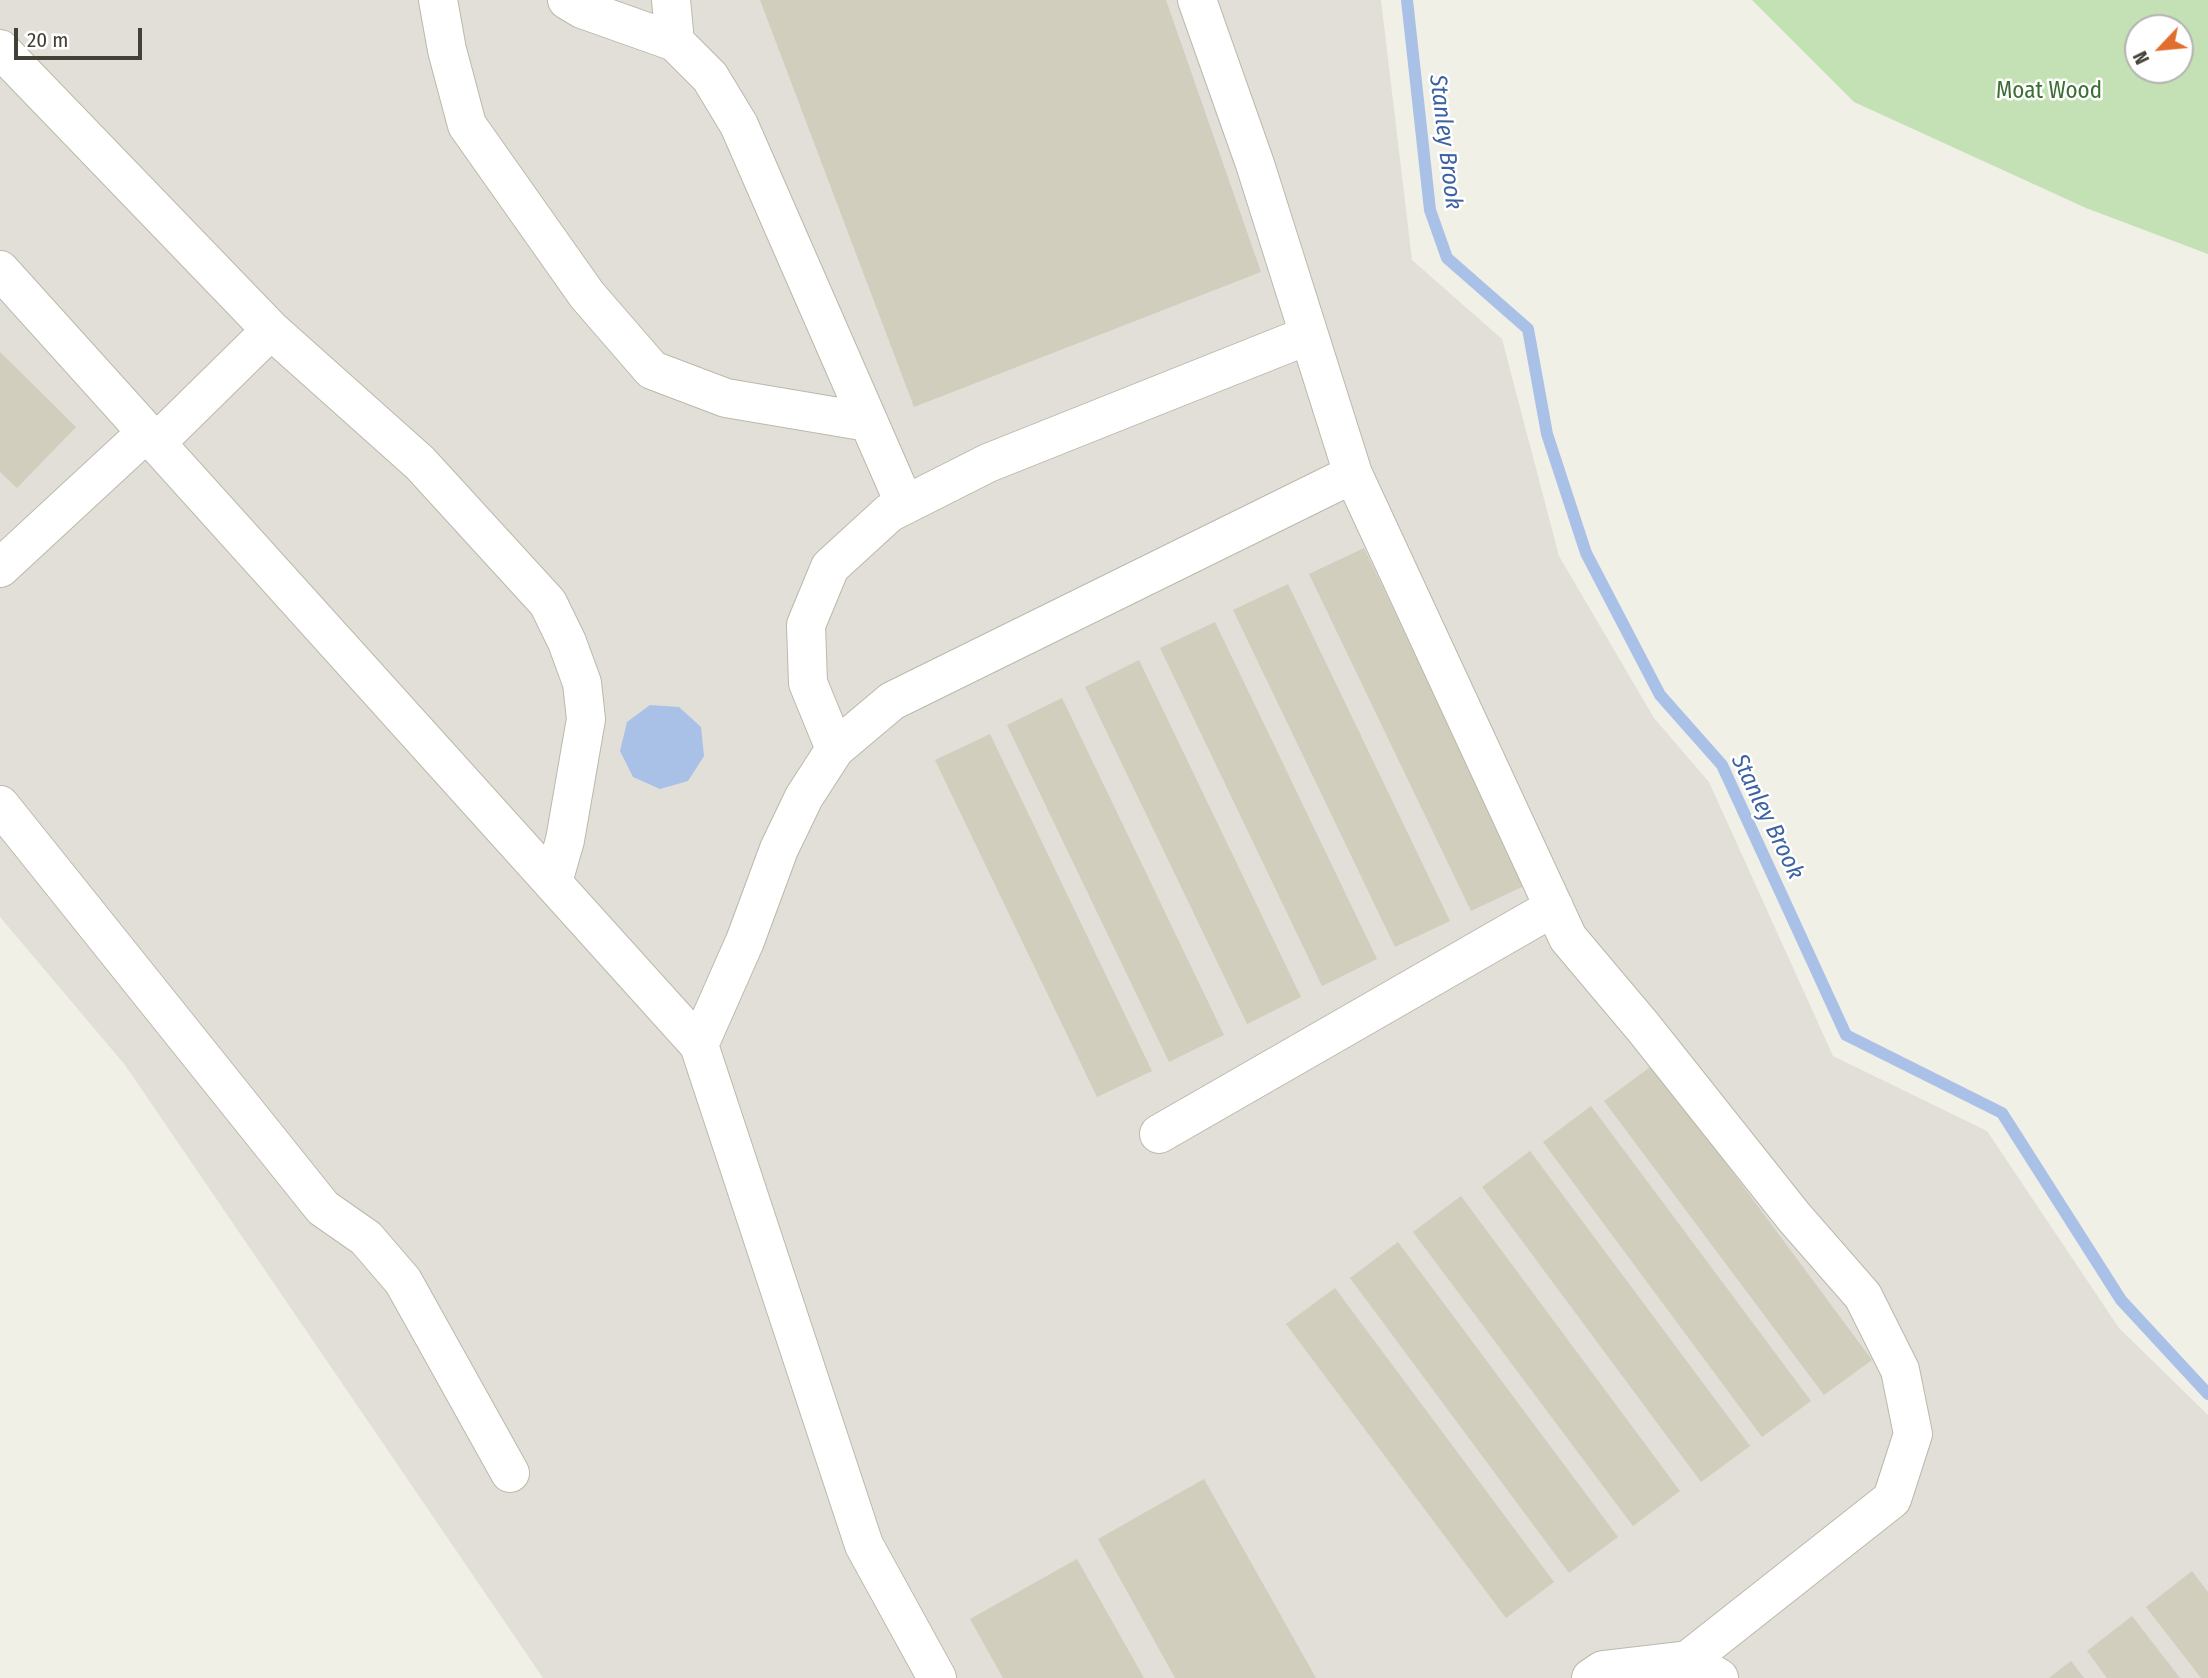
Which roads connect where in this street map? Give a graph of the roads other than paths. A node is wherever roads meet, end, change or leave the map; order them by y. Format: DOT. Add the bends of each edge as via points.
graph roads {
  1 [pos="438,0"];
  2 [pos="567,0"];
  3 [pos="671,0"];
  4 [pos="1197,0"];
  5 [pos="675,42"];
  6 [pos="0,49"];
  7 [pos="0,270"];
  8 [pos="271,330"];
  9 [pos="1309,335"];
  10 [pos="868,422"];
  11 [pos="151,437"];
  12 [pos="1353,474"];
  13 [pos="905,505"];
  14 [pos="0,568"];
  15 [pos="835,748"];
  16 [pos="0,805"];
  17 [pos="553,883"];
  18 [pos="1554,907"];
  19 [pos="699,1045"];
  20 [pos="1159,1134"];
  21 [pos="510,1473"];
  22 [pos="1704,1669"];
  23 [pos="937,1678"];
  24 [pos="1591,1678"];
  1 -- 10 [label="lane" via="467,125 587,295 652,370 726,398"];
  2 -- 5 [label="lane"];
  3 -- 5 [label="lane"];
  4 -- 9 [label="lane"];
  5 -- 10 [label="lane" via="710,77 739,125"];
  6 -- 8 [label="lane"];
  7 -- 11 [label="lane"];
  8 -- 11 [label="lane"];
  8 -- 17 [label="lane" via="420,463 548,603 582,683 586,719"];
  9 -- 12 [label="lane"];
  9 -- 13 [label="lane" via="988,463"];
  10 -- 13 [label="lane"];
  11 -- 14 [label="lane"];
  11 -- 17 [label="lane"];
  12 -- 15 [label="lane" via="892,701"];
  12 -- 18 [label="lane"];
  13 -- 15 [label="lane" via="889,513 830,567 806,625 808,683"];
  15 -- 19 [label="lane" via="779,849"];
  16 -- 21 [label="lane" via="323,1208 366,1238 403,1281"];
  17 -- 19 [label="lane"];
  18 -- 20 [label="lane"];
  18 -- 22 [label="lane" via="1568,937 1863,1297 1900,1370 1913,1434 1892,1499"];
  19 -- 23 [label="lane" via="864,1545"];
  22 -- 24 [label="lane" via="1603,1670"];
}
